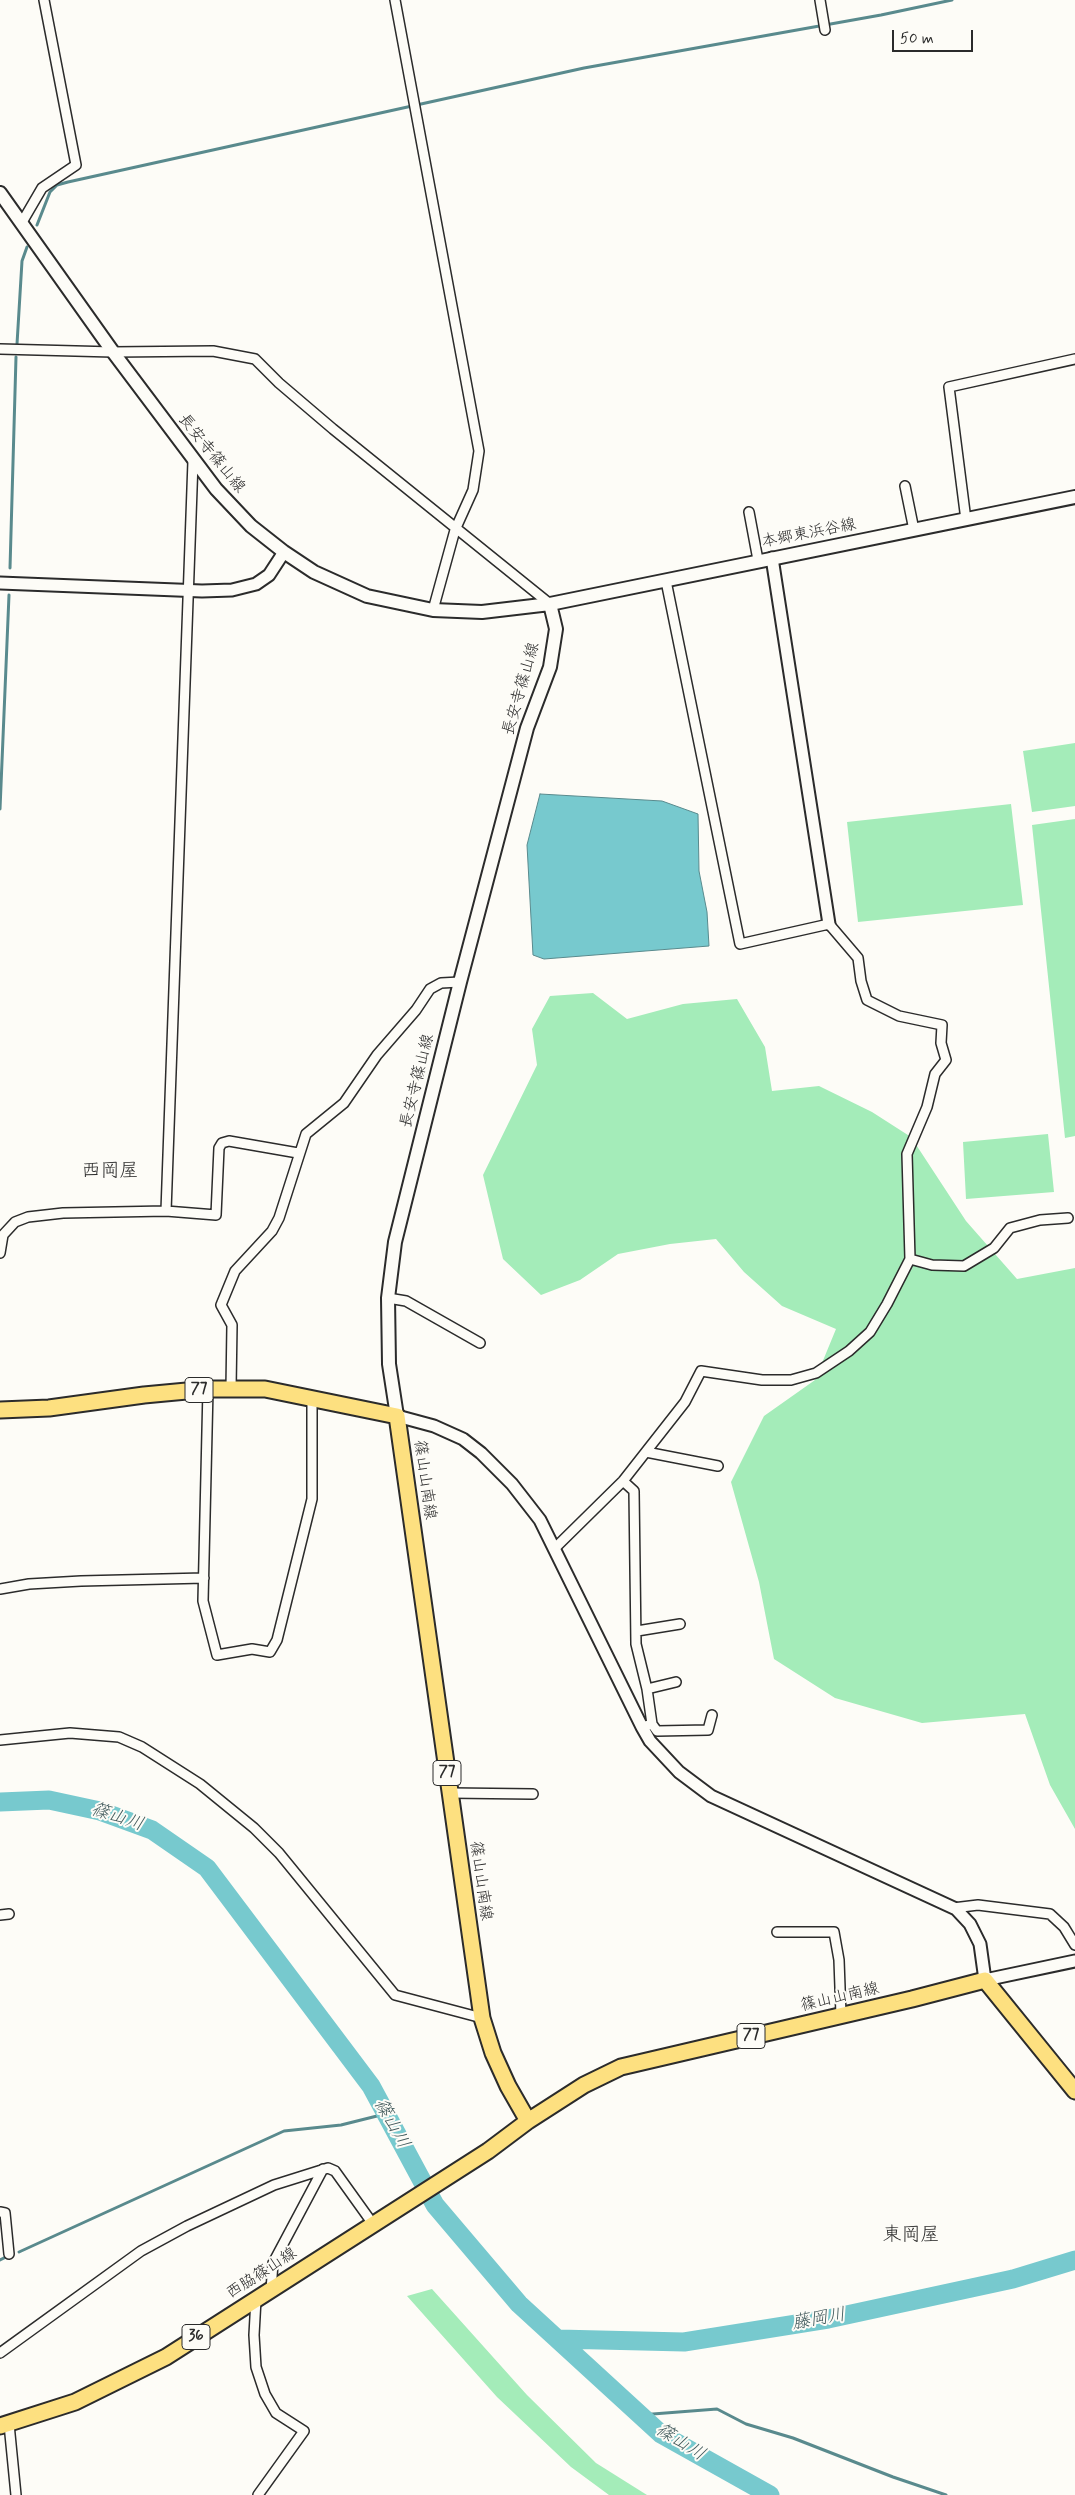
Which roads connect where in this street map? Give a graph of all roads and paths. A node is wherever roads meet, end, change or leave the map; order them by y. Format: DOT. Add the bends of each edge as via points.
graph roads {
  1 [pos="44,0"];
  2 [pos="395,0"];
  3 [pos="820,0"];
  4 [pos="825,30"];
  5 [pos="0,193"];
  6 [pos="21,224"];
  7 [pos="0,349"];
  8 [pos="112,352"];
  9 [pos="1075,360"];
  10 [pos="193,461"];
  11 [pos="905,486"];
  12 [pos="1075,497"];
  13 [pos="748,512"];
  14 [pos="966,520"];
  15 [pos="455,530"];
  16 [pos="914,530"];
  17 [pos="284,552"];
  18 [pos="772,558"];
  19 [pos="758,560"];
  20 [pos="666,581"];
  21 [pos="0,583"];
  22 [pos="189,591"];
  23 [pos="550,604"];
  24 [pos="432,610"];
  25 [pos="829,924"];
  26 [pos="460,982"];
  27 [pos="298,1153"];
  28 [pos="166,1211"];
  29 [pos="1068,1218"];
  30 [pos="0,1254"];
  31 [pos="910,1259"];
  32 [pos="388,1298"];
  33 [pos="480,1343"];
  34 [pos="231,1388"];
  35 [pos="208,1389"];
  36 [pos="312,1396"];
  37 [pos="0,1410"];
  38 [pos="397,1416"];
  39 [pos="646,1452"];
  40 [pos="718,1466"];
  41 [pos="623,1480"];
  42 [pos="554,1549"];
  43 [pos="204,1578"];
  44 [pos="0,1589"];
  45 [pos="680,1624"];
  46 [pos="637,1631"];
  47 [pos="676,1682"];
  48 [pos="647,1689"];
  49 [pos="712,1715"];
  50 [pos="647,1726"];
  51 [pos="0,1740"];
  52 [pos="450,1793"];
  53 [pos="533,1794"];
  54 [pos="953,1908"];
  55 [pos="777,1932"];
  56 [pos="1075,1945"];
  57 [pos="1075,1961"];
  58 [pos="985,1980"];
  59 [pos="841,2015"];
  60 [pos="482,2018"];
  61 [pos="1075,2091"];
  62 [pos="528,2121"];
  63 [pos="323,2169"];
  64 [pos="0,2212"];
  65 [pos="375,2223"];
  66 [pos="9,2254"];
  67 [pos="271,2290"];
  68 [pos="256,2299"];
  69 [pos="0,2353"];
  70 [pos="4,2425"];
  71 [pos="16,2495"];
  72 [pos="258,2495"];
  1 -- 6 [label="street" via="76,165 42,188"];
  2 -- 15 [label="street" via="479,451 473,490"];
  3 -- 4 [label="street"];
  5 -- 6 [label="main road, 長安寺篠山線"];
  6 -- 8 [label="main road, 長安寺篠山線"];
  7 -- 8 [label="street"];
  8 -- 10 [label="main road, 長安寺篠山線"];
  8 -- 15 [label="street" via="213,351 256,359 279,383"];
  9 -- 14 [label="street" via="949,387"];
  10 -- 17 [label="main road, 長安寺篠山線" via="251,526"];
  10 -- 22 [label="street"];
  11 -- 16 [label="street"];
  12 -- 14 [label="main road, 本郷東浜谷線"];
  13 -- 19 [label="street"];
  14 -- 16 [label="main road, 本郷東浜谷線"];
  15 -- 23 [label="street"];
  15 -- 24 [label="street"];
  16 -- 18 [label="main road, 本郷東浜谷線"];
  17 -- 22 [label="street" via="268,575 256,584 232,590"];
  17 -- 24 [label="main road, 長安寺篠山線" via="314,572 367,596"];
  18 -- 19 [label="main road, 本郷東浜谷線"];
  18 -- 25 [label="street"];
  19 -- 20 [label="main road, 本郷東浜谷線"];
  20 -- 23 [label="main road, 本郷東浜谷線"];
  20 -- 25 [label="street" via="740,944"];
  21 -- 22 [label="street"];
  22 -- 28 [label="street"];
  23 -- 24 [label="main road, 長安寺篠山線" via="482,612"];
  23 -- 26 [label="main road, 長安寺篠山線" via="556,629 550,667 527,728"];
  25 -- 31 [label="street" via="858,958 867,1000 899,1016 942,1025 941,1043 946,1060 935,1074 928,1107 907,1154"];
  26 -- 27 [label="street" via="441,983 430,989 377,1055 344,1103 306,1134"];
  26 -- 32 [label="main road, 長安寺篠山線" via="395,1242"];
  27 -- 28 [label="street" via="229,1140 222,1143 219,1148 216,1215"];
  27 -- 34 [label="street" via="279,1218 272,1231 235,1271 221,1305 232,1325"];
  28 -- 30 [label="street" via="28,1217 15,1222 3,1235"];
  29 -- 31 [label="street" via="1040,1220 1010,1228 994,1248 964,1266 932,1265"];
  31 -- 39 [label="street" via="870,1332 849,1351 816,1373 791,1380 762,1380 701,1371 685,1402"];
  32 -- 33 [label="street" via="406,1302"];
  32 -- 38 [label="main road, 長安寺篠山線" via="389,1364"];
  34 -- 35 [label="main road, 77"];
  34 -- 36 [label="main road, 77" via="265,1388"];
  35 -- 37 [label="main road, 77" via="49,1408"];
  35 -- 43 [label="street"];
  36 -- 38 [label="main road, 77"];
  36 -- 43 [label="street" via="312,1499 277,1640 270,1652 252,1649 217,1655 203,1601"];
  38 -- 42 [label="street" via="434,1426 463,1439 481,1453 512,1484 540,1520"];
  38 -- 52 [label="main road, 篠山山南線 / 77"];
  39 -- 40 [label="street"];
  39 -- 41 [label="street"];
  41 -- 42 [label="street"];
  41 -- 46 [label="street" via="634,1491"];
  42 -- 50 [label="street"];
  43 -- 44 [label="street" via="81,1581"];
  45 -- 46 [label="street"];
  46 -- 48 [label="street" via="636,1644"];
  47 -- 48 [label="street"];
  48 -- 50 [label="street"];
  49 -- 50 [label="street" via="708,1730 657,1731"];
  50 -- 54 [label="street" via="650,1741 679,1772 711,1796"];
  51 -- 60 [label="street" via="70,1733 119,1737 142,1748 200,1784 254,1828 395,1994"];
  52 -- 53 [label="street"];
  52 -- 60 [label="main road, 篠山山南線 / 77"];
  54 -- 56 [label="street" via="978,1905 1050,1914 1064,1926"];
  54 -- 58 [label="street" via="970,1924 980,1944"];
  55 -- 59 [label="street" via="834,1932 839,1960"];
  57 -- 58 [label="street"];
  58 -- 59 [label="main road, 篠山山南線 / 77"];
  58 -- 61 [label="main road"];
  59 -- 62 [label="main road, 篠山山南線 / 77" via="621,2067 584,2085"];
  60 -- 62 [label="main road, 篠山山南線 / 77" via="493,2053"];
  62 -- 65 [label="main road, 西脇篠山線 / 36"];
  63 -- 65 [label="street" via="335,2171"];
  63 -- 67 [label="street" via="272,2264"];
  63 -- 69 [label="street" via="274,2185 187,2226 141,2252"];
  64 -- 66 [label="street" via="5,2213"];
  65 -- 67 [label="main road, 西脇篠山線 / 36"];
  67 -- 68 [label="main road, 西脇篠山線 / 36"];
  68 -- 70 [label="main road, 西脇篠山線 / 36" via="166,2357 117,2383 75,2402"];
  68 -- 72 [label="street" via="256,2367 265,2394 276,2413 304,2431"];
  70 -- 71 [label="street"];
}
